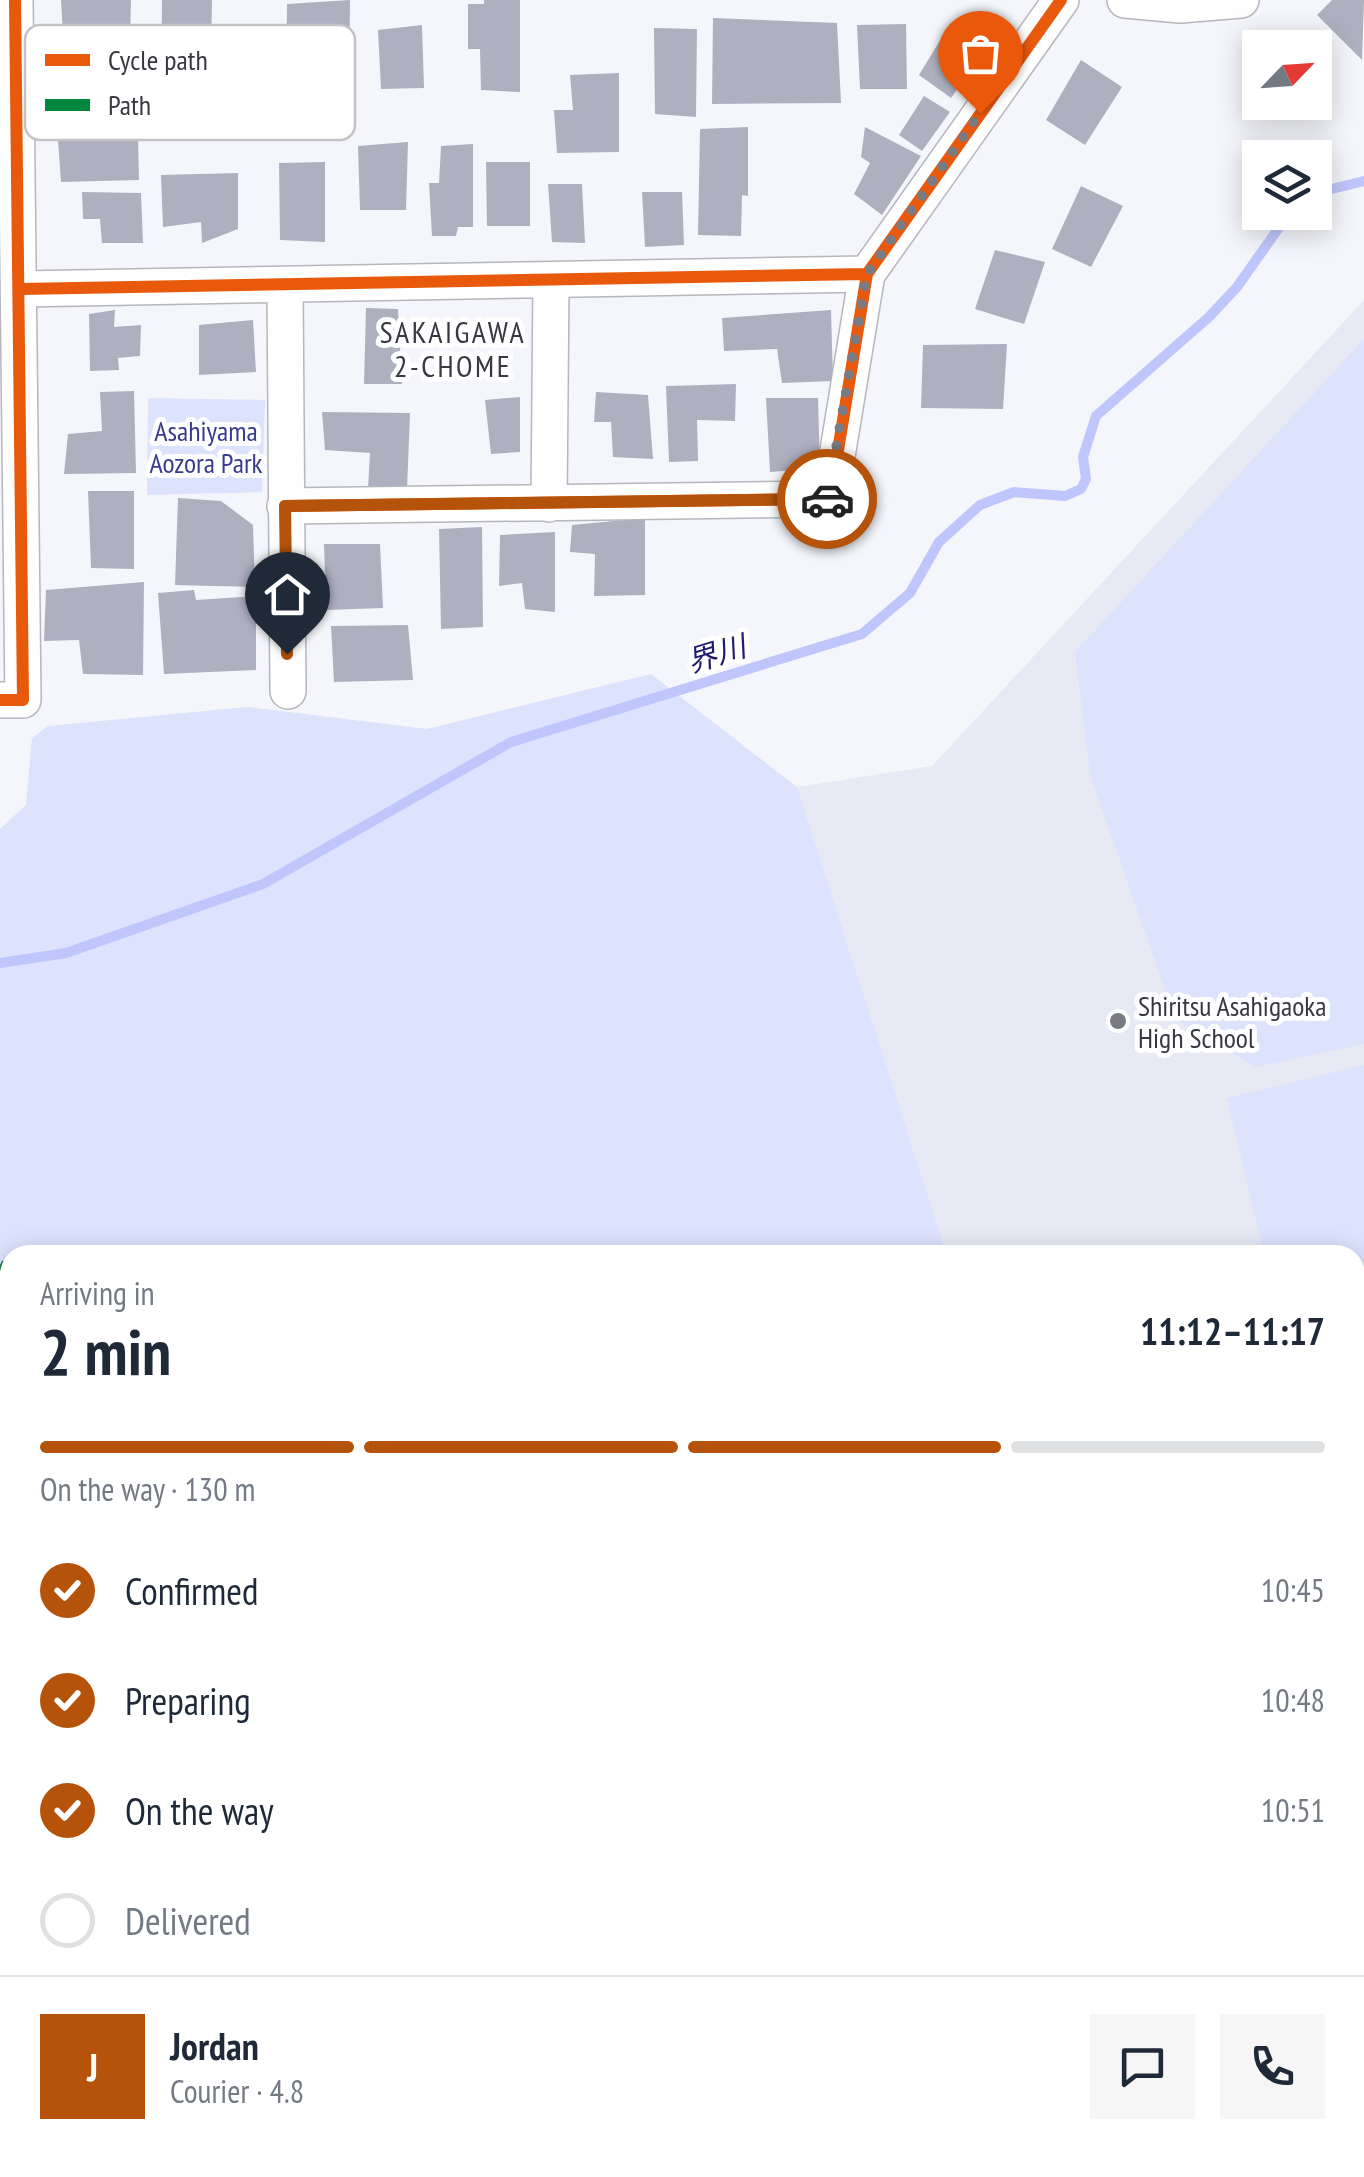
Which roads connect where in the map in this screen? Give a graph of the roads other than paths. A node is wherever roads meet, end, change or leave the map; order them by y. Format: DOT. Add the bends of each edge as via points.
graph roads {
  1 [pos="15,0"];
  2 [pos="1061,0"];
  3 [pos="1126,0"];
  4 [pos="1241,0"];
  5 [pos="867,274"];
  6 [pos="550,280"];
  7 [pos="285,286"];
  8 [pos="21,289"];
  9 [pos="549,504"];
  10 [pos="285,506"];
  11 [pos="288,691"];
  12 [pos="0,700"];
  1 -- 8 [label="street"];
  2 -- 5 [label="street"];
  3 -- 4 [label="street"];
  5 -- 6 [label="street"];
  5 -- 9 [label="street" via="830,499"];
  6 -- 7 [label="street"];
  6 -- 9 [label="street"];
  7 -- 8 [label="street"];
  7 -- 10 [label="street"];
  8 -- 12 [label="street" via="23,700"];
  9 -- 10 [label="street"];
  10 -- 11 [label="street"];
}
